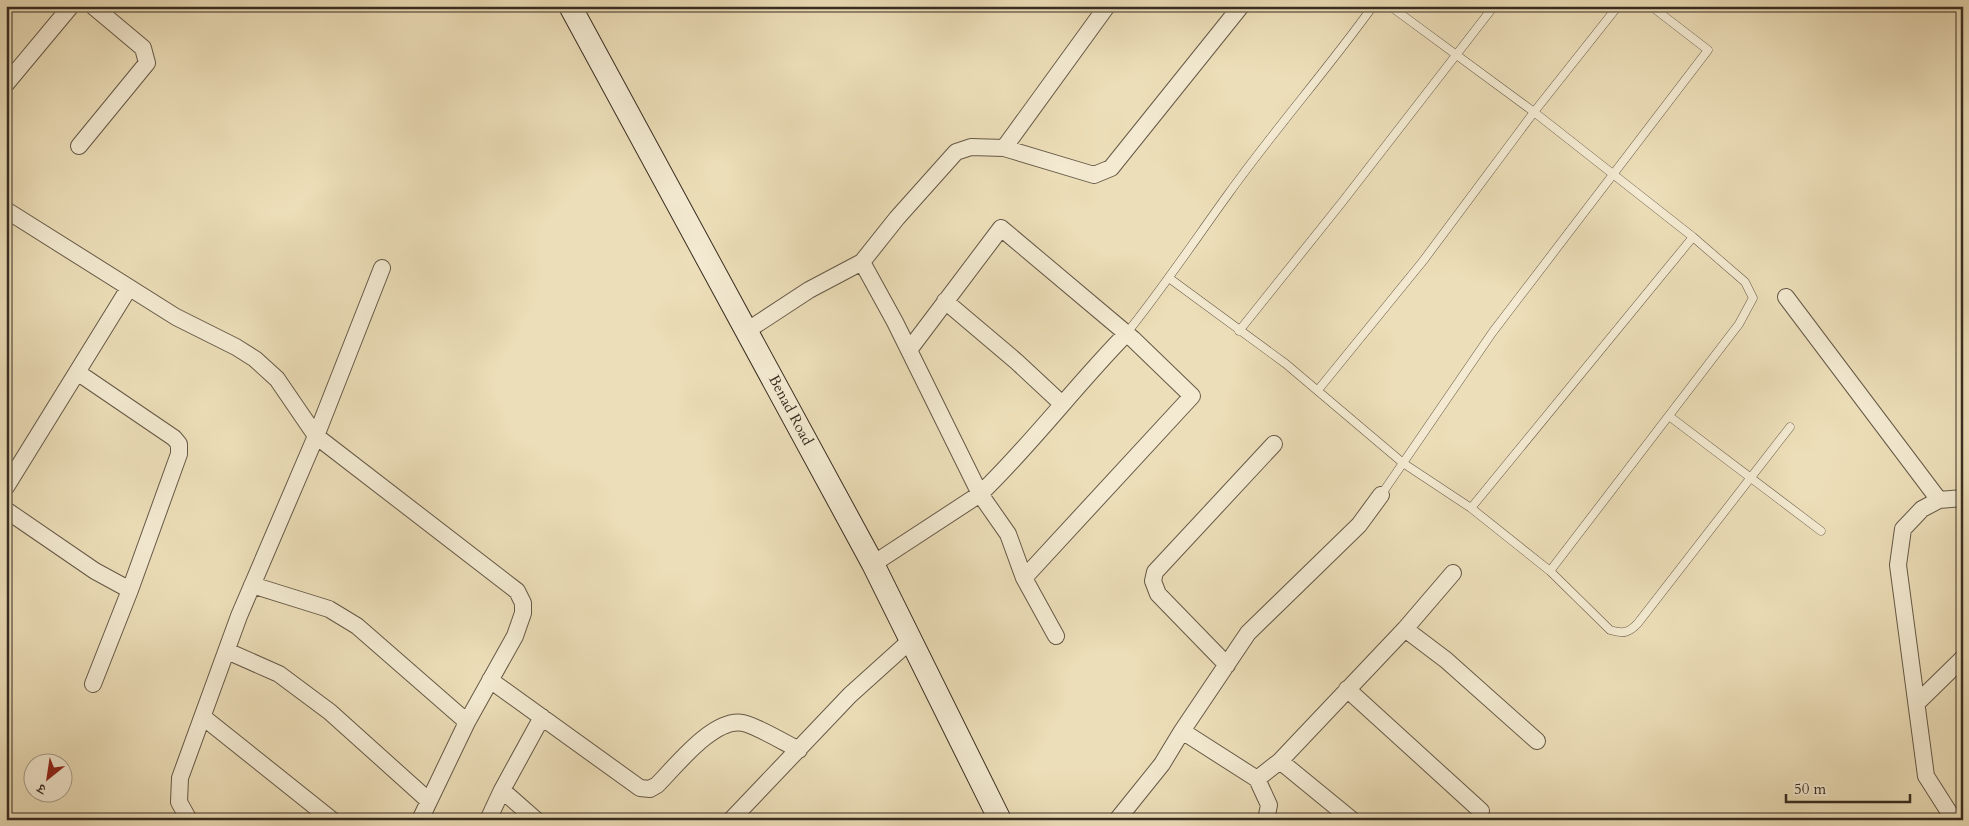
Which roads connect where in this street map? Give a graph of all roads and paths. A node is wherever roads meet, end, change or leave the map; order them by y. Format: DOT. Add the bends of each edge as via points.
graph roads {
  1 [pos="71,6"];
  2 [pos="93,6"];
  3 [pos="570,6"];
  4 [pos="1107,6"];
  5 [pos="1241,6"];
  6 [pos="1372,6"];
  7 [pos="1390,6"];
  8 [pos="1494,6"];
  9 [pos="1618,6"];
  10 [pos="1651,6"];
  11 [pos="1456,55"];
  12 [pos="6,84"];
  13 [pos="1534,112"];
  14 [pos="79,146"];
  15 [pos="1004,148"];
  16 [pos="1613,175"];
  17 [pos="6,210"];
  18 [pos="1693,237"];
  19 [pos="862,262"];
  20 [pos="382,268"];
  21 [pos="1169,278"];
  22 [pos="129,288"];
  23 [pos="1786,297"];
  24 [pos="945,301"];
  25 [pos="748,330"];
  26 [pos="1239,331"];
  27 [pos="1126,334"];
  28 [pos="909,350"];
  29 [pos="77,372"];
  30 [pos="1318,390"];
  31 [pos="1062,403"];
  32 [pos="1668,416"];
  33 [pos="1790,427"];
  34 [pos="316,436"];
  35 [pos="1274,444"];
  36 [pos="1403,463"];
  37 [pos="1750,479"];
  38 [pos="6,487"];
  39 [pos="980,494"];
  40 [pos="1380,495"];
  41 [pos="1963,498"];
  42 [pos="1939,500"];
  43 [pos="1471,508"];
  44 [pos="6,510"];
  45 [pos="1821,531"];
  46 [pos="874,564"];
  47 [pos="1550,571"];
  48 [pos="1453,573"];
  49 [pos="1024,578"];
  50 [pos="252,585"];
  51 [pos="130,590"];
  52 [pos="1405,629"];
  53 [pos="1056,636"];
  54 [pos="911,640"];
  55 [pos="227,651"];
  56 [pos="1963,658"];
  57 [pos="1228,664"];
  58 [pos="490,680"];
  59 [pos="93,684"];
  60 [pos="1347,689"];
  61 [pos="1917,703"];
  62 [pos="203,717"];
  63 [pos="542,718"];
  64 [pos="467,722"];
  65 [pos="1182,731"];
  66 [pos="1537,741"];
  67 [pos="799,750"];
  68 [pos="1280,761"];
  69 [pos="1257,778"];
  70 [pos="502,790"];
  71 [pos="429,801"];
  72 [pos="1481,811"];
  73 [pos="1963,811"];
  74 [pos="188,820"];
  75 [pos="332,820"];
  76 [pos="420,820"];
  77 [pos="488,820"];
  78 [pos="536,820"];
  79 [pos="731,820"];
  80 [pos="1000,820"];
  81 [pos="1117,820"];
  82 [pos="1266,820"];
  83 [pos="1352,820"];
  84 [pos="1955,820"];
  1 -- 12 [label="street"];
  2 -- 14 [label="street" via="144,48 146,63"];
  3 -- 25 [label="main road, Benad Road"];
  4 -- 15 [label="street"];
  5 -- 15 [label="street" via="1111,168 1094,175"];
  6 -- 21 [label="lane" via="1338,55 1230,192"];
  7 -- 11 [label="lane"];
  8 -- 11 [label="lane"];
  9 -- 13 [label="lane"];
  10 -- 16 [label="lane" via="1708,50"];
  11 -- 13 [label="lane"];
  11 -- 26 [label="lane"];
  13 -- 16 [label="lane"];
  13 -- 30 [label="lane" via="1423,261"];
  15 -- 19 [label="street" via="971,147 956,152"];
  16 -- 18 [label="lane"];
  16 -- 36 [label="lane" via="1492,333"];
  17 -- 22 [label="street"];
  18 -- 32 [label="lane" via="1745,282 1753,298 1739,324"];
  18 -- 43 [label="lane"];
  19 -- 25 [label="street" via="809,290"];
  19 -- 28 [label="street"];
  20 -- 34 [label="street"];
  21 -- 26 [label="lane"];
  21 -- 27 [label="lane"];
  22 -- 29 [label="street"];
  22 -- 34 [label="street" via="255,360 277,379"];
  23 -- 42 [label="street"];
  24 -- 27 [label="street" via="1000,228"];
  24 -- 28 [label="street"];
  24 -- 31 [label="street"];
  25 -- 46 [label="main road, Benad Road"];
  26 -- 30 [label="lane"];
  27 -- 31 [label="street"];
  27 -- 49 [label="street" via="1192,396"];
  28 -- 39 [label="street"];
  29 -- 38 [label="street"];
  29 -- 51 [label="street" via="179,444 179,454"];
  30 -- 36 [label="lane"];
  31 -- 39 [label="street" via="1013,462"];
  32 -- 37 [label="lane"];
  32 -- 47 [label="lane"];
  33 -- 37 [label="lane"];
  34 -- 50 [label="street"];
  34 -- 58 [label="street" via="517,591 523,613 515,636"];
  35 -- 57 [label="street" via="1154,572 1153,581 1158,594"];
  36 -- 40 [label="lane"];
  36 -- 43 [label="lane"];
  37 -- 45 [label="lane"];
  37 -- 47 [label="lane" via="1630,632 1610,630"];
  39 -- 46 [label="street"];
  39 -- 49 [label="street" via="1008,534"];
  40 -- 57 [label="street" via="1359,525 1248,633"];
  41 -- 42 [label="street"];
  42 -- 61 [label="street" via="1922,509 1903,529 1898,565"];
  43 -- 47 [label="lane"];
  44 -- 51 [label="street" via="95,571"];
  46 -- 54 [label="main road, Benad Road"];
  48 -- 52 [label="street"];
  49 -- 53 [label="street"];
  50 -- 55 [label="street"];
  50 -- 64 [label="street" via="328,608 357,626"];
  51 -- 59 [label="street"];
  52 -- 60 [label="street"];
  52 -- 66 [label="street" via="1446,660"];
  54 -- 67 [label="street" via="850,695"];
  54 -- 80 [label="main road, Benad Road"];
  55 -- 62 [label="street"];
  55 -- 71 [label="street" via="279,674 330,712"];
  56 -- 61 [label="street"];
  57 -- 65 [label="street"];
  58 -- 63 [label="street"];
  58 -- 64 [label="street"];
  60 -- 68 [label="street"];
  60 -- 72 [label="street"];
  61 -- 84 [label="street" via="1926,776"];
  62 -- 74 [label="street" via="180,778 179,802"];
  62 -- 75 [label="street"];
  63 -- 67 [label="street" via="640,788 650,789 657,785 708,734 726,724 743,723"];
  63 -- 70 [label="street"];
  64 -- 71 [label="street"];
  65 -- 69 [label="street"];
  65 -- 81 [label="street" via="1162,764"];
  67 -- 79 [label="street"];
  68 -- 69 [label="street"];
  68 -- 83 [label="street"];
  69 -- 82 [label="street" via="1269,805"];
  70 -- 77 [label="street"];
  70 -- 78 [label="street"];
  71 -- 76 [label="street"];
  73 -- 84 [label="street"];
}
